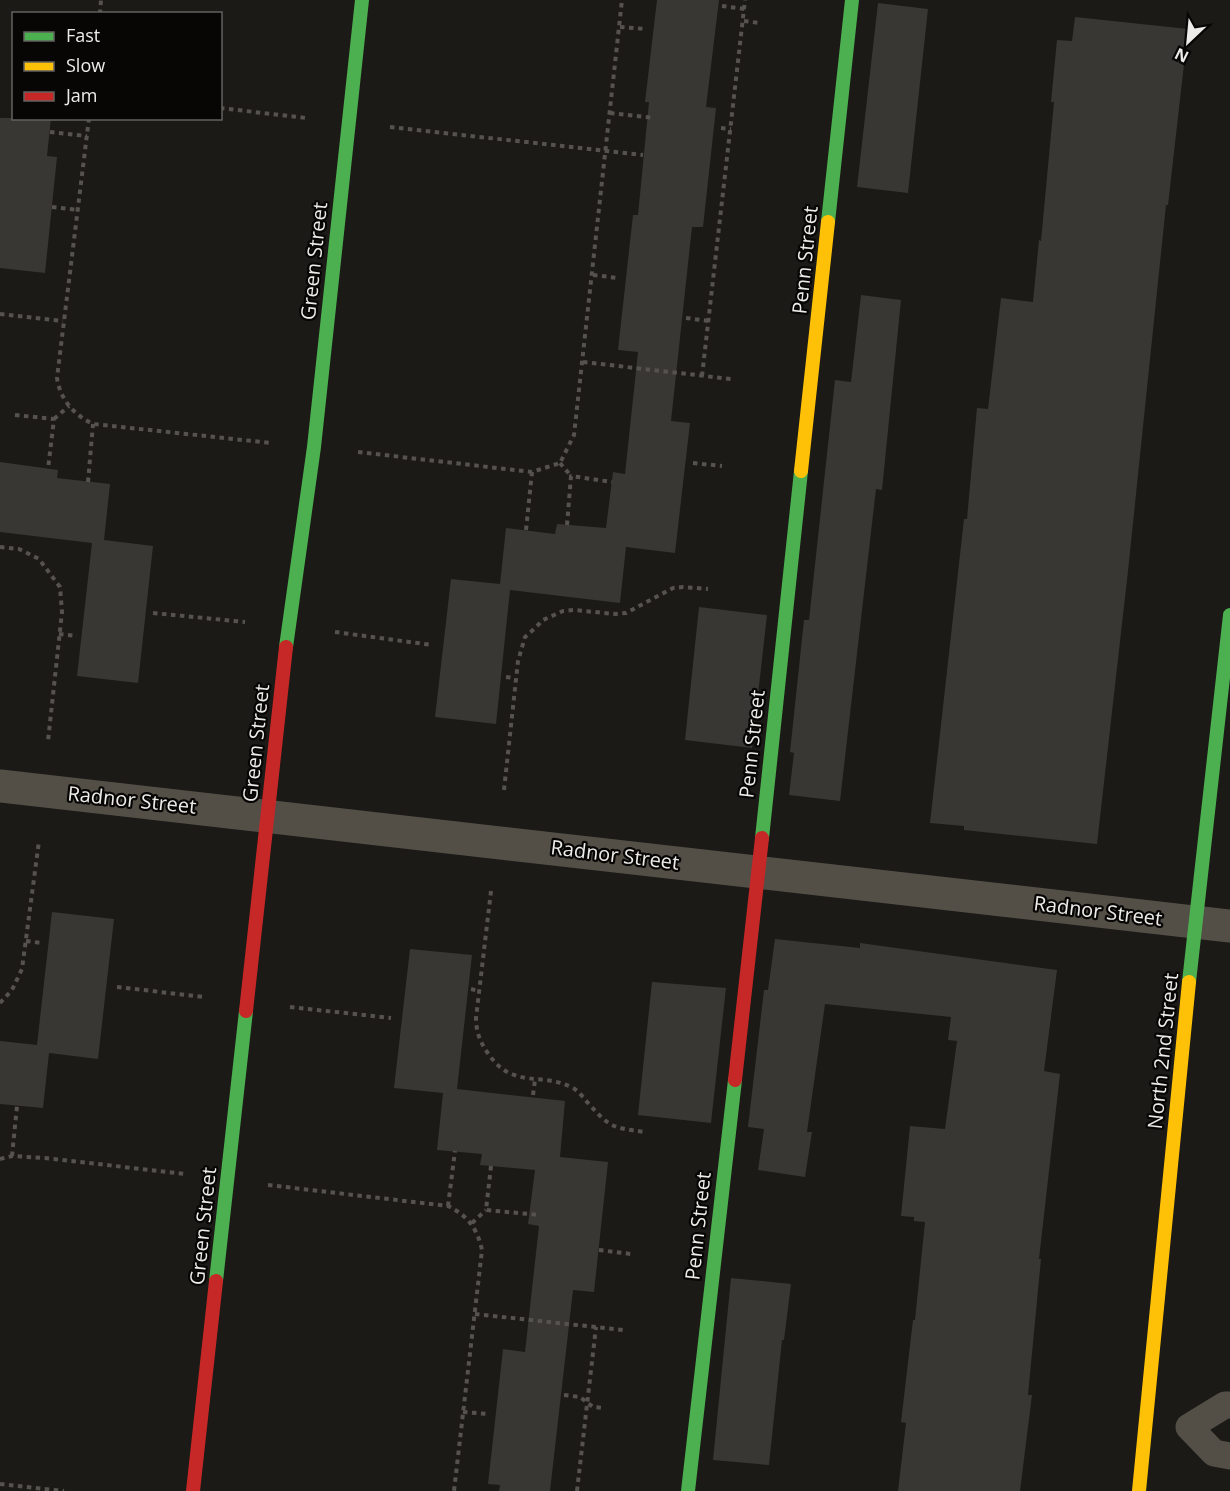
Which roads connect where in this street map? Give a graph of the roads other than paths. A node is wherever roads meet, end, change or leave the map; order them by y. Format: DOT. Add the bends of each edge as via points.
graph roads {
  1 [pos="362,0"];
  2 [pos="852,0"];
  3 [pos="1230,615"];
  4 [pos="0,786"];
  5 [pos="267,815"];
  6 [pos="758,872"];
  7 [pos="1195,922"];
  8 [pos="1230,926"];
  9 [pos="1230,1405"];
  10 [pos="1147,1423"];
  11 [pos="1189,1427"];
  12 [pos="1230,1456"];
  13 [pos="193,1491"];
  14 [pos="688,1491"];
  15 [pos="1139,1491"];
  1 -- 5 [label="street, Green Street" via="314,447"];
  2 -- 6 [label="street, Penn Street"];
  3 -- 7 [label="street, North 2nd Street"];
  4 -- 5 [label="street, Radnor Street"];
  5 -- 6 [label="street, Radnor Street"];
  5 -- 13 [label="street, Green Street"];
  6 -- 7 [label="street, Radnor Street"];
  6 -- 14 [label="street, Penn Street"];
  7 -- 8 [label="street, Radnor Street"];
  7 -- 10 [label="street, North 2nd Street"];
  9 -- 11 [label="lane"];
  10 -- 11 [label="lane"];
  10 -- 15 [label="street, North 2nd Street"];
  11 -- 12 [label="lane" via="1214,1453"];
}
